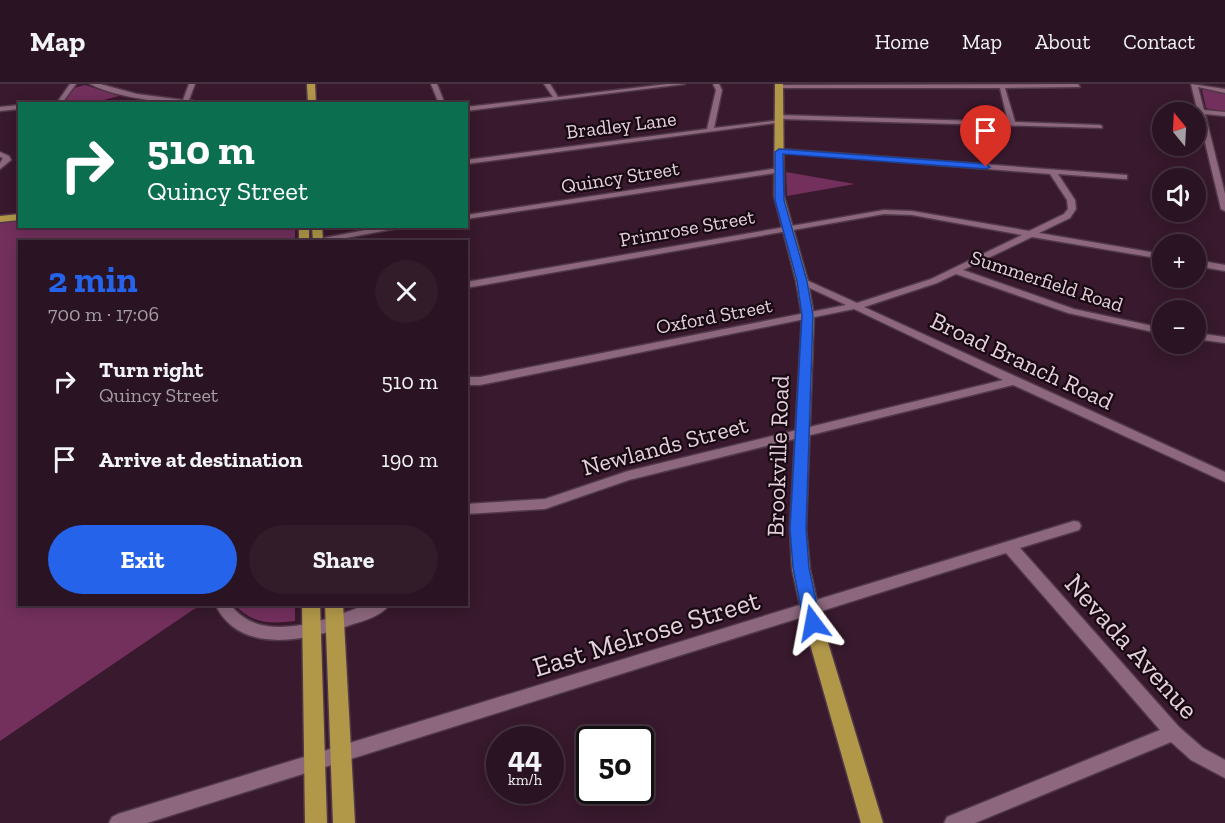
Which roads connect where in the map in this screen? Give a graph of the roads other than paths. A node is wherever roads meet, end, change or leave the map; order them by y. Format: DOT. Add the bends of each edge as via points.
graph roads {
  1 [pos="93,84"];
  2 [pos="192,84"];
  3 [pos="311,84"];
  4 [pos="434,84"];
  5 [pos="547,84"];
  6 [pos="682,84"];
  7 [pos="716,84"];
  8 [pos="72,85"];
  9 [pos="82,85"];
  10 [pos="1195,85"];
  11 [pos="780,86"];
  12 [pos="1002,86"];
  13 [pos="1078,86"];
  14 [pos="1225,92"];
  15 [pos="557,99"];
  16 [pos="186,101"];
  17 [pos="60,102"];
  18 [pos="192,102"];
  19 [pos="312,102"];
  20 [pos="441,102"];
  21 [pos="1199,102"];
  22 [pos="18,107"];
  23 [pos="0,109"];
  24 [pos="468,109"];
  25 [pos="1206,112"];
  26 [pos="1225,114"];
  27 [pos="780,119"];
  28 [pos="1011,124"];
  29 [pos="1100,127"];
  30 [pos="710,131"];
  31 [pos="1206,132"];
  32 [pos="779,152"];
  33 [pos="0,154"];
  34 [pos="17,162"];
  35 [pos="468,162"];
  36 [pos="2,165"];
  37 [pos="779,170"];
  38 [pos="1053,172"];
  39 [pos="1124,177"];
  40 [pos="1225,209"];
  41 [pos="18,217"];
  42 [pos="468,217"];
  43 [pos="0,219"];
  44 [pos="393,228"];
  45 [pos="787,229"];
  46 [pos="1029,234"];
  47 [pos="324,240"];
  48 [pos="1152,256"];
  49 [pos="1206,265"];
  50 [pos="1225,268"];
  51 [pos="956,271"];
  52 [pos="802,281"];
  53 [pos="468,285"];
  54 [pos="857,306"];
  55 [pos="808,315"];
  56 [pos="1152,329"];
  57 [pos="1206,337"];
  58 [pos="1225,340"];
  59 [pos="468,381"];
  60 [pos="480,381"];
  61 [pos="1014,381"];
  62 [pos="468,387"];
  63 [pos="802,434"];
  64 [pos="1225,477"];
  65 [pos="468,509"];
  66 [pos="1074,526"];
  67 [pos="1009,546"];
  68 [pos="223,606"];
  69 [pos="313,606"];
  70 [pos="378,606"];
  71 [pos="809,608"];
  72 [pos="327,620"];
  73 [pos="1173,733"];
  74 [pos="329,758"];
  75 [pos="1225,769"];
  76 [pos="118,823"];
  77 [pos="316,823"];
  78 [pos="344,823"];
  79 [pos="872,823"];
  80 [pos="953,823"];
  1 -- 16 [label="street" via="127,94"];
  2 -- 16 [label="street"];
  3 -- 19 [label="main road"];
  4 -- 20 [label="street"];
  5 -- 15 [label="street"];
  6 -- 15 [label="street"];
  7 -- 30 [label="street" via="719,90"];
  8 -- 9 [label="street"];
  8 -- 17 [label="street"];
  10 -- 14 [label="street"];
  10 -- 21 [label="street"];
  11 -- 12 [label="street"];
  11 -- 27 [label="main road, Brookville Road"];
  12 -- 13 [label="street"];
  12 -- 28 [label="street"];
  15 -- 24 [label="street"];
  16 -- 18 [label="street"];
  22 -- 23 [label="street"];
  25 -- 26 [label="street"];
  27 -- 28 [label="street, Bradley Lane"];
  27 -- 30 [label="street, Bradley Lane"];
  27 -- 32 [label="main road, Brookville Road"];
  28 -- 29 [label="street, Bradley Lane"];
  30 -- 35 [label="street, Bradley Lane"];
  31 -- 40 [label="street"];
  32 -- 37 [label="main road, Brookville Road"];
  32 -- 38 [label="street"];
  33 -- 36 [label="street" via="7,157"];
  34 -- 36 [label="street"];
  37 -- 42 [label="street, Quincy Street"];
  37 -- 45 [label="main road, Brookville Road" via="779,200"];
  38 -- 39 [label="street"];
  38 -- 46 [label="street, Oxford Street" via="1072,208 1067,216"];
  41 -- 43 [label="main road"];
  44 -- 47 [label="street"];
  45 -- 46 [label="street, Primrose Street" via="888,212"];
  45 -- 52 [label="main road, Brookville Road"];
  45 -- 53 [label="street, Primrose Street"];
  46 -- 48 [label="street, Primrose Street"];
  46 -- 51 [label="street, Oxford Street"];
  49 -- 50 [label="street"];
  51 -- 54 [label="street, Oxford Street"];
  51 -- 56 [label="street, Summerfield Road" via="1071,311"];
  52 -- 54 [label="street, Broad Branch Road"];
  52 -- 55 [label="main road, Brookville Road"];
  54 -- 55 [label="street, Oxford Street"];
  54 -- 61 [label="street, Broad Branch Road"];
  55 -- 60 [label="street, Oxford Street"];
  55 -- 63 [label="main road, Brookville Road"];
  57 -- 58 [label="street"];
  59 -- 60 [label="street, Oxford Street"];
  60 -- 62 [label="street, Oxford Street"];
  61 -- 63 [label="street, Newlands Street"];
  61 -- 64 [label="street, Broad Branch Road"];
  63 -- 65 [label="street, Newlands Street" via="628,476 545,504"];
  63 -- 71 [label="main road, Brookville Road" via="799,550"];
  66 -- 67 [label="street, East Melrose Street"];
  67 -- 71 [label="street, East Melrose Street"];
  67 -- 73 [label="street, Nevada Avenue"];
  68 -- 72 [label="street" via="228,615 246,628 274,633"];
  69 -- 72 [label="main road"];
  70 -- 72 [label="street" via="359,616"];
  71 -- 74 [label="street, East Melrose Street"];
  71 -- 79 [label="main road, Brookville Road"];
  72 -- 74 [label="main road"];
  72 -- 74 [label="main road"];
  73 -- 75 [label="street, Nevada Avenue" via="1197,754"];
  73 -- 80 [label="street"];
  74 -- 76 [label="street, East Melrose Street"];
  74 -- 77 [label="main road"];
  74 -- 78 [label="main road"];
}
